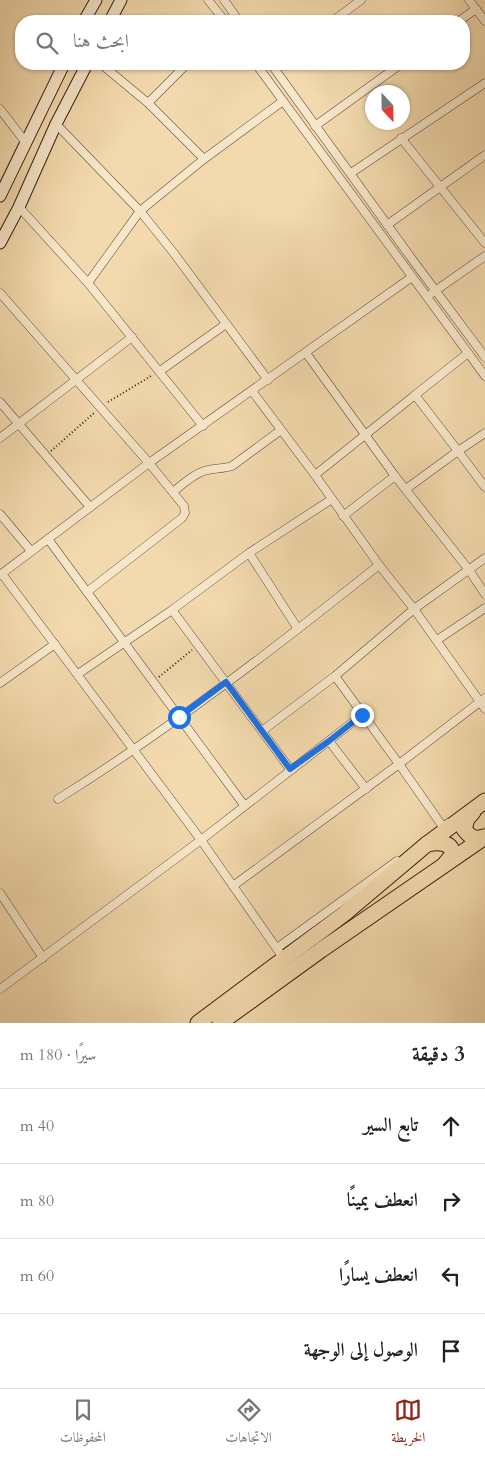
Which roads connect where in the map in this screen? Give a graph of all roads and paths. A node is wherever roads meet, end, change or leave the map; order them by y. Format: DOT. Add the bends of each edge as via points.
graph roads {
  1 [pos="96,0"];
  2 [pos="121,0"];
  3 [pos="208,0"];
  4 [pos="224,0"];
  5 [pos="361,0"];
  6 [pos="469,0"];
  7 [pos="350,3"];
  8 [pos="476,9"];
  9 [pos="87,15"];
  10 [pos="113,15"];
  11 [pos="220,15"];
  12 [pos="235,15"];
  13 [pos="339,15"];
  14 [pos="468,15"];
  15 [pos="485,22"];
  16 [pos="61,70"];
  17 [pos="84,70"];
  18 [pos="108,70"];
  19 [pos="181,70"];
  20 [pos="260,70"];
  21 [pos="277,70"];
  22 [pos="393,70"];
  23 [pos="485,83"];
  24 [pos="283,101"];
  25 [pos="148,103"];
  26 [pos="0,109"];
  27 [pos="56,124"];
  28 [pos="315,126"];
  29 [pos="401,138"];
  30 [pos="26,143"];
  31 [pos="485,154"];
  32 [pos="204,159"];
  33 [pos="350,173"];
  34 [pos="441,187"];
  35 [pos="0,196"];
  36 [pos="19,207"];
  37 [pos="140,211"];
  38 [pos="387,225"];
  39 [pos="0,243"];
  40 [pos="485,243"];
  41 [pos="485,256"];
  42 [pos="412,277"];
  43 [pos="88,283"];
  44 [pos="435,291"];
  45 [pos="0,293"];
  46 [pos="426,297"];
  47 [pos="226,324"];
  48 [pos="132,337"];
  49 [pos="306,353"];
  50 [pos="468,353"];
  51 [pos="485,357"];
  52 [pos="160,371"];
  53 [pos="485,376"];
  54 [pos="75,380"];
  55 [pos="268,380"];
  56 [pos="252,391"];
  57 [pos="415,395"];
  58 [pos="0,402"];
  59 [pos="100,408"];
  60 [pos="18,424"];
  61 [pos="203,426"];
  62 [pos="281,430"];
  63 [pos="485,432"];
  64 [pos="365,434"];
  65 [pos="0,438"];
  66 [pos="458,451"];
  67 [pos="45,456"];
  68 [pos="150,463"];
  69 [pos="315,476"];
  70 [pos="395,476"];
  71 [pos="485,487"];
  72 [pos="406,489"];
  73 [pos="173,492"];
  74 [pos="332,499"];
  75 [pos="90,507"];
  76 [pos="0,514"];
  77 [pos="343,516"];
  78 [pos="48,539"];
  79 [pos="31,551"];
  80 [pos="249,553"];
  81 [pos="485,558"];
  82 [pos="379,565"];
  83 [pos="470,570"];
  84 [pos="1,574"];
  85 [pos="87,592"];
  86 [pos="485,594"];
  87 [pos="485,608"];
  88 [pos="414,609"];
  89 [pos="172,610"];
  90 [pos="298,629"];
  91 [pos="437,640"];
  92 [pos="125,643"];
  93 [pos="55,644"];
  94 [pos="198,645"];
  95 [pos="78,674"];
  96 [pos="335,676"];
  97 [pos="153,682"];
  98 [pos="226,682"];
  99 [pos="0,683"];
  100 [pos="483,700"];
  101 [pos="485,709"];
  102 [pos="362,715"];
  103 [pos="179,717"];
  104 [pos="262,731"];
  105 [pos="329,741"];
  106 [pos="133,751"];
  107 [pos="399,764"];
  108 [pos="290,769"];
  109 [pos="366,789"];
  110 [pos="58,799"];
  111 [pos="482,801"];
  112 [pos="244,805"];
  113 [pos="443,827"];
  114 [pos="485,837"];
  115 [pos="201,840"];
  116 [pos="427,844"];
  117 [pos="444,865"];
  118 [pos="233,886"];
  119 [pos="0,894"];
  120 [pos="280,953"];
  121 [pos="43,958"];
  122 [pos="0,989"];
  123 [pos="198,1023"];
  124 [pos="220,1023"];
  1 -- 9 [label="street"];
  2 -- 10 [label="street"];
  3 -- 11 [label="street"];
  4 -- 12 [label="street"];
  5 -- 7 [label="street"];
  6 -- 8 [label="street"];
  7 -- 13 [label="street"];
  8 -- 14 [label="street"];
  8 -- 15 [label="street"];
  16 -- 30 [label="street"];
  17 -- 27 [label="street"];
  18 -- 25 [label="street"];
  19 -- 25 [label="street"];
  20 -- 24 [label="street"];
  21 -- 28 [label="street"];
  22 -- 28 [label="street"];
  23 -- 29 [label="street"];
  24 -- 32 [label="street"];
  24 -- 42 [label="street"];
  25 -- 32 [label="street"];
  26 -- 30 [label="street"];
  27 -- 36 [label="street"];
  27 -- 37 [label="street"];
  28 -- 33 [label="street"];
  29 -- 33 [label="street"];
  29 -- 34 [label="street"];
  30 -- 35 [label="street"];
  31 -- 34 [label="street"];
  32 -- 37 [label="street"];
  33 -- 38 [label="street"];
  34 -- 38 [label="street"];
  34 -- 40 [label="street"];
  36 -- 39 [label="street"];
  36 -- 43 [label="street"];
  37 -- 43 [label="street"];
  37 -- 47 [label="street"];
  38 -- 44 [label="street"];
  41 -- 44 [label="street"];
  42 -- 46 [label="street"];
  42 -- 49 [label="street"];
  43 -- 48 [label="street"];
  44 -- 46 [label="street"];
  44 -- 51 [label="street"];
  45 -- 54 [label="street"];
  46 -- 50 [label="street"];
  47 -- 52 [label="street"];
  47 -- 55 [label="street"];
  48 -- 52 [label="street"];
  48 -- 54 [label="street"];
  49 -- 55 [label="street"];
  49 -- 64 [label="street"];
  50 -- 53 [label="street"];
  50 -- 57 [label="street"];
  52 -- 59 [label="path"];
  52 -- 61 [label="street"];
  54 -- 59 [label="street"];
  54 -- 60 [label="street"];
  55 -- 56 [label="street"];
  56 -- 61 [label="street"];
  56 -- 62 [label="street"];
  57 -- 64 [label="street"];
  57 -- 66 [label="street"];
  58 -- 60 [label="street"];
  59 -- 67 [label="path"];
  59 -- 68 [label="street"];
  60 -- 65 [label="street"];
  60 -- 67 [label="street"];
  61 -- 68 [label="street"];
  62 -- 69 [label="street"];
  62 -- 73 [label="street" via="232,466 195,475"];
  63 -- 66 [label="street"];
  64 -- 69 [label="street"];
  64 -- 70 [label="street"];
  66 -- 71 [label="street"];
  66 -- 72 [label="street"];
  67 -- 75 [label="street"];
  68 -- 73 [label="street"];
  68 -- 75 [label="street"];
  69 -- 74 [label="street"];
  70 -- 72 [label="street"];
  70 -- 77 [label="street"];
  72 -- 83 [label="street"];
  73 -- 85 [label="street" via="184,506 182,518"];
  74 -- 77 [label="street"];
  74 -- 80 [label="street"];
  75 -- 78 [label="street"];
  76 -- 79 [label="street"];
  77 -- 82 [label="street"];
  78 -- 79 [label="street"];
  78 -- 85 [label="street"];
  79 -- 84 [label="street"];
  80 -- 89 [label="street"];
  80 -- 90 [label="street"];
  81 -- 83 [label="street"];
  82 -- 88 [label="street"];
  82 -- 90 [label="street"];
  83 -- 86 [label="street"];
  83 -- 88 [label="street"];
  84 -- 93 [label="street"];
  85 -- 92 [label="street"];
  87 -- 91 [label="street"];
  88 -- 91 [label="street"];
  88 -- 96 [label="street"];
  89 -- 92 [label="street"];
  89 -- 94 [label="street"];
  90 -- 98 [label="street"];
  91 -- 100 [label="street"];
  92 -- 95 [label="street"];
  92 -- 97 [label="street"];
  93 -- 95 [label="street"];
  93 -- 99 [label="street"];
  94 -- 97 [label="path"];
  94 -- 98 [label="street"];
  95 -- 106 [label="street"];
  96 -- 102 [label="street"];
  96 -- 104 [label="street"];
  97 -- 103 [label="street"];
  98 -- 103 [label="street"];
  98 -- 104 [label="street"];
  100 -- 101 [label="street"];
  100 -- 107 [label="street"];
  102 -- 105 [label="street"];
  102 -- 107 [label="street"];
  103 -- 106 [label="street"];
  103 -- 112 [label="street"];
  104 -- 108 [label="street"];
  105 -- 108 [label="street"];
  105 -- 109 [label="street"];
  106 -- 110 [label="street"];
  106 -- 115 [label="street"];
  107 -- 109 [label="street"];
  107 -- 113 [label="street"];
  108 -- 112 [label="street"];
  109 -- 118 [label="street"];
  111 -- 113 [label="street"];
  111 -- 114 [label="highway" via="467,819 464,829 471,837"];
  111 -- 116 [label="highway"];
  112 -- 115 [label="street"];
  113 -- 120 [label="street"];
  114 -- 117 [label="highway"];
  115 -- 118 [label="street"];
  115 -- 121 [label="street"];
  116 -- 117 [label="highway" via="440,842 452,848 453,854"];
  116 -- 120 [label="highway" via="344,914"];
  117 -- 124 [label="highway"];
  118 -- 120 [label="street"];
  119 -- 121 [label="street"];
  120 -- 123 [label="highway"];
  121 -- 122 [label="street"];
}
